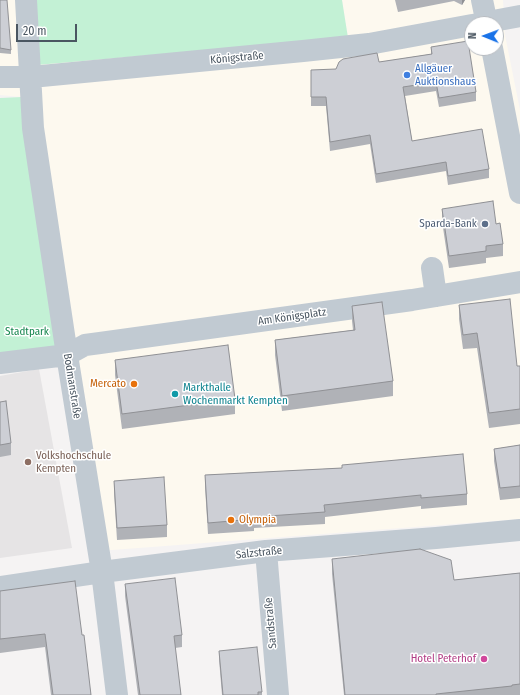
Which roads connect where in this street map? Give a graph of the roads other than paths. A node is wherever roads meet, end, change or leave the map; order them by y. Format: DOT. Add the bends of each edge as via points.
graph roads {
  1 [pos="26,0"];
  2 [pos="482,0"];
  3 [pos="481,16"];
  4 [pos="520,16"];
  5 [pos="504,19"];
  6 [pos="464,27"];
  7 [pos="494,56"];
  8 [pos="0,77"];
  9 [pos="31,77"];
  10 [pos="520,193"];
  11 [pos="432,268"];
  12 [pos="520,282"];
  13 [pos="436,296"];
  14 [pos="67,355"];
  15 [pos="0,363"];
  16 [pos="520,530"];
  17 [pos="266,551"];
  18 [pos="102,572"];
  19 [pos="0,587"];
  20 [pos="117,695"];
  21 [pos="278,695"];
  1 -- 9 [label="street, Bodmanstraße"];
  2 -- 3 [label="street"];
  4 -- 5 [label="street, Königstraße"];
  6 -- 9 [label="street, Königstraße" via="369,44"];
  7 -- 10 [label="street"];
  8 -- 9 [label="street, Königstraße"];
  9 -- 14 [label="street, Bodmanstraße" via="33,128"];
  11 -- 13 [label="street"];
  12 -- 13 [label="street, Am Königsplatz"];
  13 -- 14 [label="street, Am Königsplatz" via="85,345"];
  14 -- 15 [label="street"];
  14 -- 18 [label="street, Bodmanstraße"];
  16 -- 17 [label="street, Salzstraße"];
  17 -- 18 [label="street, Salzstraße"];
  17 -- 21 [label="street, Sandstraße"];
  18 -- 19 [label="street, Salzstraße"];
  18 -- 20 [label="street, Bodmanstraße"];
}
